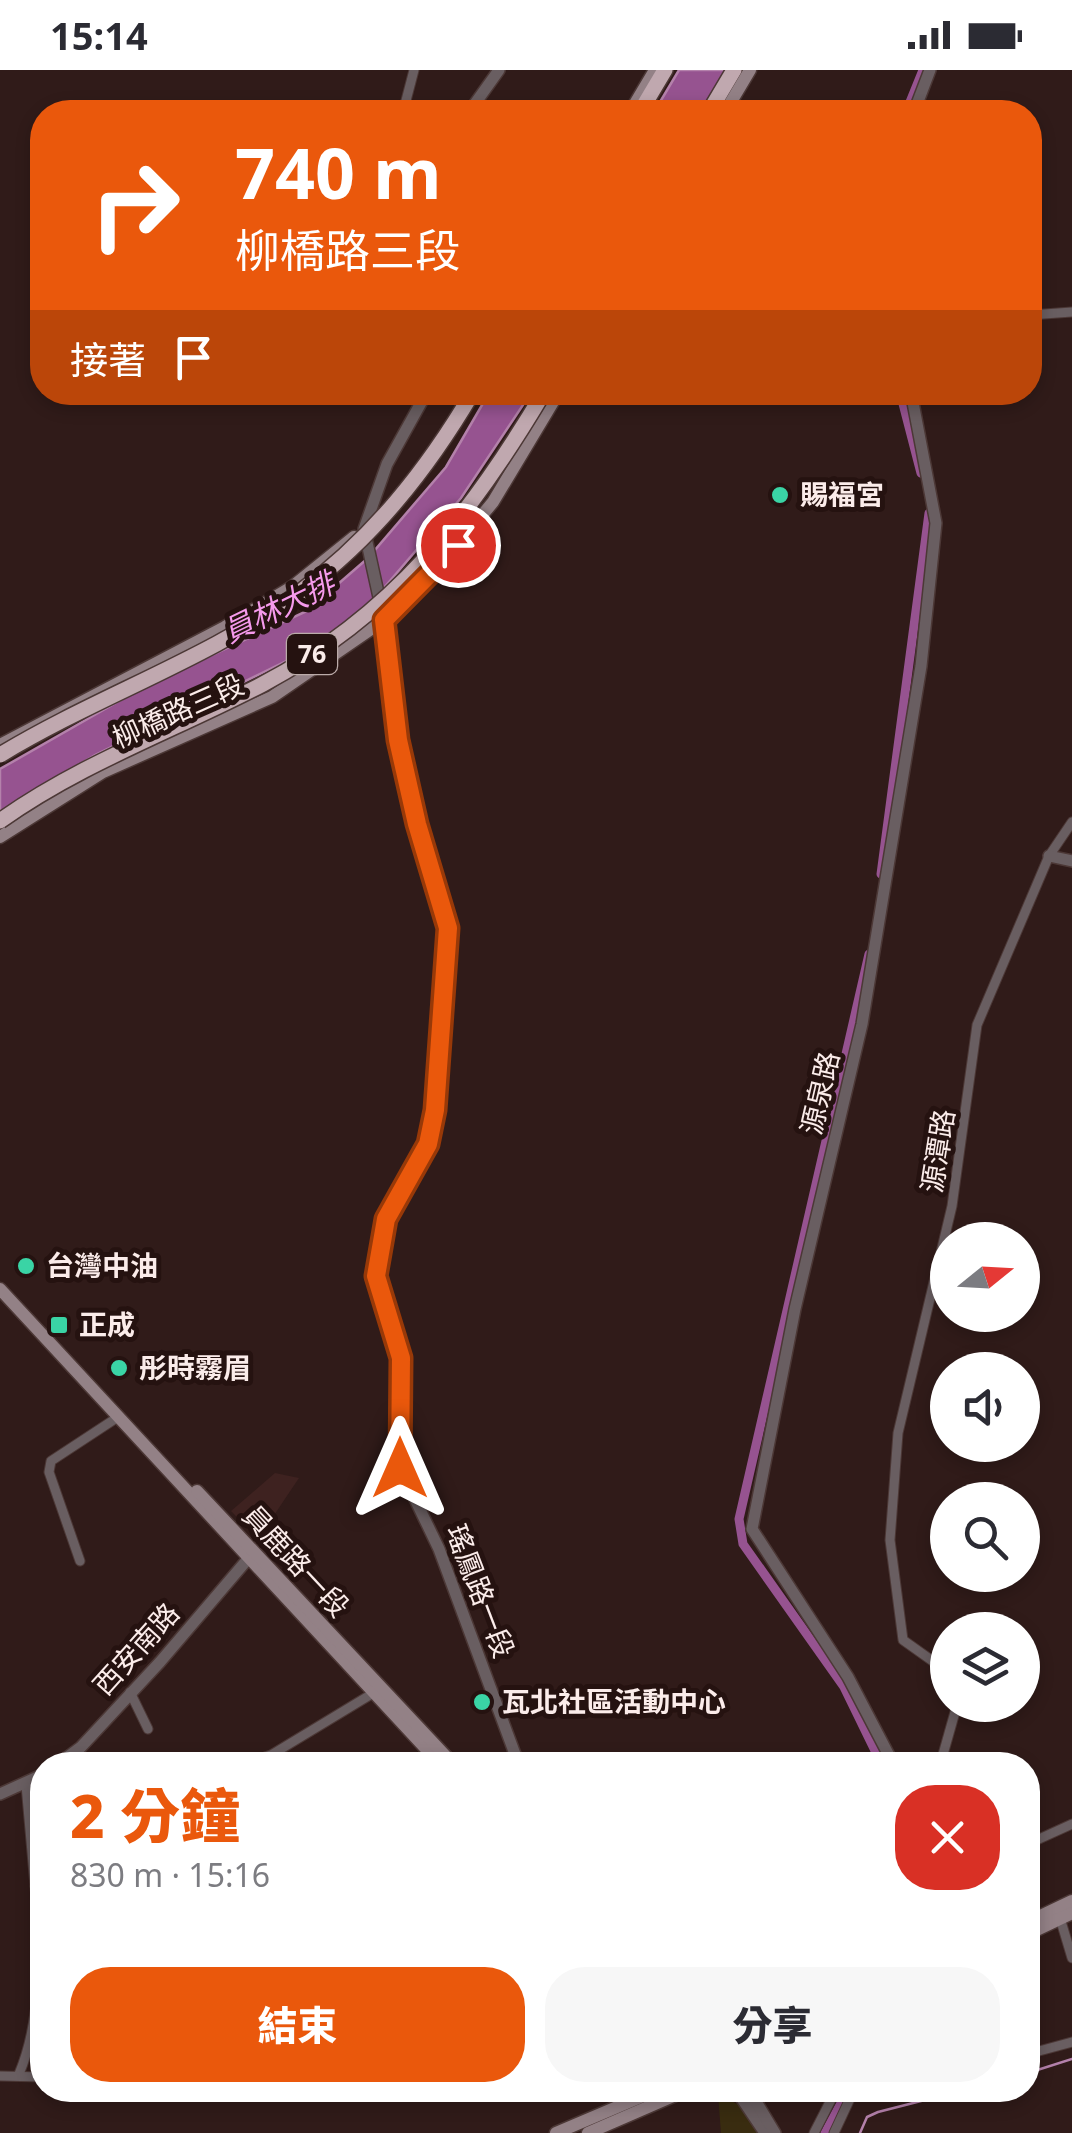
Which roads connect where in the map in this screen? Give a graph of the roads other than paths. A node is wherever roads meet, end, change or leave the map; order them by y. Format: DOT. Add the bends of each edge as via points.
graph roads {
  1 [pos="414,70"];
  2 [pos="499,70"];
  3 [pos="655,70"];
  4 [pos="665,70"];
  5 [pos="734,70"];
  6 [pos="750,70"];
  7 [pos="930,70"];
  8 [pos="406,100"];
  9 [pos="477,100"];
  10 [pos="637,100"];
  11 [pos="647,100"];
  12 [pos="716,100"];
  13 [pos="731,100"];
  14 [pos="919,100"];
  15 [pos="1072,312"];
  16 [pos="1042,314"];
  17 [pos="419,405"];
  18 [pos="456,405"];
  19 [pos="465,405"];
  20 [pos="536,405"];
  21 [pos="551,405"];
  22 [pos="914,405"];
  23 [pos="366,536"];
  24 [pos="384,620"];
  25 [pos="0,745"];
  26 [pos="0,755"];
  27 [pos="0,821"];
  28 [pos="1072,822"];
  29 [pos="0,837"];
  30 [pos="1049,856"];
  31 [pos="1072,861"];
  32 [pos="0,1289"];
  33 [pos="100,1394"];
  34 [pos="118,1418"];
  35 [pos="247,1560"];
  36 [pos="80,1562"];
  37 [pos="930,1659"];
  38 [pos="377,1690"];
  39 [pos="130,1692"];
  40 [pos="953,1722"];
  41 [pos="148,1730"];
  42 [pos="74,1752"];
  43 [pos="274,1752"];
  44 [pos="430,1752"];
  45 [pos="441,1752"];
  46 [pos="515,1752"];
  47 [pos="887,1752"];
  48 [pos="944,1752"];
  49 [pos="30,1782"];
  50 [pos="26,1785"];
  51 [pos="0,1794"];
  52 [pos="30,1815"];
  53 [pos="1072,1824"];
  54 [pos="1040,1839"];
  55 [pos="1072,1901"];
  56 [pos="1066,1915"];
  57 [pos="1040,1916"];
  58 [pos="1040,1928"];
  59 [pos="1072,1958"];
  60 [pos="30,2036"];
  61 [pos="1072,2042"];
  62 [pos="1040,2051"];
  63 [pos="19,2074"];
  64 [pos="30,2075"];
  65 [pos="0,2076"];
  66 [pos="629,2102"];
  67 [pos="659,2102"];
  68 [pos="744,2102"];
  69 [pos="756,2102"];
  70 [pos="758,2102"];
  71 [pos="830,2102"];
  72 [pos="848,2102"];
  73 [pos="759,2106"];
  74 [pos="556,2133"];
  75 [pos="588,2133"];
  76 [pos="765,2133"];
  77 [pos="776,2133"];
  78 [pos="814,2133"];
  79 [pos="834,2133"];
  1 -- 8 [label="street"];
  2 -- 9 [label="street"];
  3 -- 10 [label="main road"];
  4 -- 11 [label="highway"];
  5 -- 12 [label="highway"];
  6 -- 13 [label="main road"];
  7 -- 14 [label="street"];
  15 -- 16 [label="street"];
  17 -- 23 [label="street" via="387,464"];
  18 -- 23 [label="main road, 柳橋路三段"];
  19 -- 26 [label="highway, 76, bridge" via="386,517 300,593"];
  20 -- 27 [label="highway, 76, bridge" via="481,493 402,587 369,614 264,683 100,762"];
  21 -- 24 [label="main road, 柳橋路三段" via="493,502"];
  22 -- 47 [label="street, 源泉路" via="936,523 920,666 862,1024 795,1308 752,1529 848,1677"];
  23 -- 24 [label="street, 瑤鳳路一段"];
  23 -- 25 [label="main road, 柳橋路三段" via="226,628"];
  24 -- 29 [label="main road, 柳橋路三段" via="272,697 103,772"];
  24 -- 46 [label="street, 瑤鳳路一段" via="398,740 448,928 428,1144 386,1219 376,1276 401,1358 400,1468 439,1550"];
  28 -- 30 [label="street, 源潭路"];
  30 -- 31 [label="street"];
  30 -- 37 [label="street, 源潭路" via="978,1025 952,1206 898,1433 890,1540 903,1640"];
  32 -- 33 [label="main road, 員鹿路一段"];
  33 -- 34 [label="main road, 員鹿路一段"];
  33 -- 38 [label="main road, 員鹿路一段" via="120,1408"];
  34 -- 35 [label="main road, 員鹿路一段"];
  34 -- 36 [label="street" via="51,1461"];
  35 -- 38 [label="main road, 員鹿路一段"];
  35 -- 39 [label="street, 西安南路"];
  38 -- 43 [label="street"];
  38 -- 44 [label="main road, 員鹿路一段"];
  38 -- 45 [label="main road, 員鹿路一段"];
  39 -- 41 [label="street"];
  39 -- 42 [label="street, 西安南路"];
  40 -- 48 [label="street"];
  49 -- 50 [label="street"];
  50 -- 51 [label="street"];
  50 -- 52 [label="street"];
  53 -- 54 [label="street"];
  55 -- 57 [label="main road"];
  56 -- 58 [label="main road"];
  56 -- 59 [label="street"];
  60 -- 63 [label="street"];
  61 -- 62 [label="street"];
  63 -- 64 [label="street"];
  63 -- 65 [label="street"];
  66 -- 74 [label="main road"];
  67 -- 75 [label="main road"];
  68 -- 76 [label="street"];
  69 -- 73 [label="street"];
  70 -- 73 [label="street"];
  71 -- 78 [label="street"];
  72 -- 79 [label="street"];
  73 -- 77 [label="street"];
}
